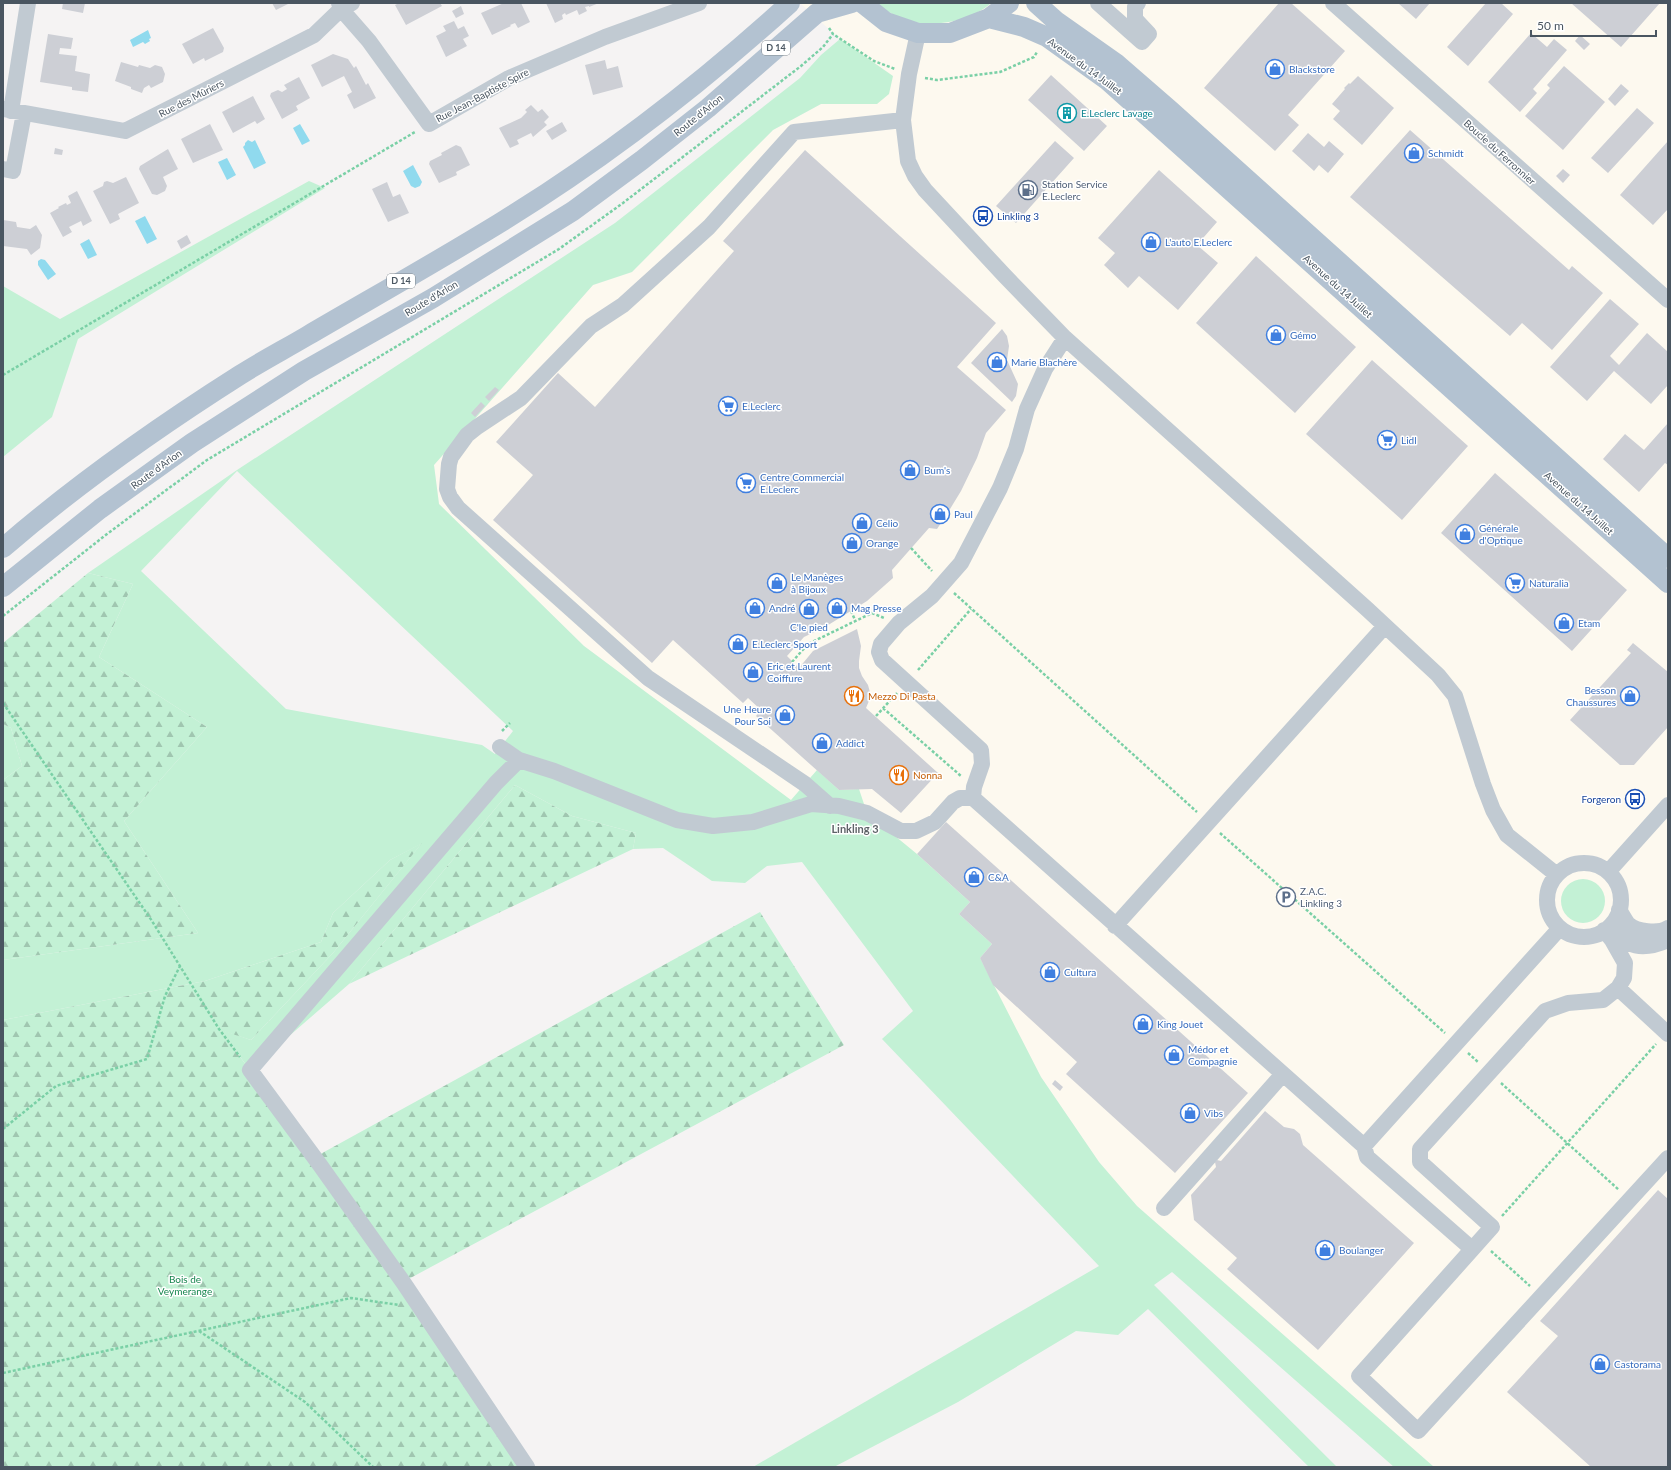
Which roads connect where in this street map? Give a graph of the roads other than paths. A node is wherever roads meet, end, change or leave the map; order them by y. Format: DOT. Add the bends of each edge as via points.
graph roads {
  1 [pos="28,3"];
  2 [pos="699,3"];
  3 [pos="790,3"];
  4 [pos="852,3"];
  5 [pos="862,3"];
  6 [pos="1009,3"];
  7 [pos="1036,3"];
  8 [pos="1098,3"];
  9 [pos="1138,3"];
  10 [pos="1333,3"];
  11 [pos="344,5"];
  12 [pos="989,18"];
  13 [pos="918,33"];
  14 [pos="13,111"];
  15 [pos="903,120"];
  16 [pos="3,170"];
  17 [pos="1668,300"];
  18 [pos="1065,338"];
  19 [pos="3,548"];
  20 [pos="1668,558"];
  21 [pos="1668,583"];
  22 [pos="3,587"];
  23 [pos="1385,626"];
  24 [pos="500,747"];
  25 [pos="519,760"];
  26 [pos="974,793"];
  27 [pos="1668,804"];
  28 [pos="830,806"];
  29 [pos="1608,872"];
  30 [pos="1557,875"];
  31 [pos="1619,910"];
  32 [pos="1115,926"];
  33 [pos="1560,928"];
  34 [pos="1607,928"];
  35 [pos="1668,928"];
  36 [pos="1668,940"];
  37 [pos="1618,988"];
  38 [pos="1667,1033"];
  39 [pos="1283,1074"];
  40 [pos="1364,1146"];
  41 [pos="1668,1158"];
  42 [pos="1164,1208"];
  43 [pos="1476,1245"];
  44 [pos="527,1467"];
  1 -- 14 [label="street"];
  2 -- 11 [label="street, Rue Jean-Baptiste Spire" via="605,37 510,78 429,124"];
  3 -- 19 [label="main road, D 14" via="735,52 606,153 503,221 242,374 136,444"];
  4 -- 22 [label="main road, Route d'Arlon / D 14" via="817,13 708,108 573,211 433,298 304,371 192,443 100,509"];
  5 -- 13 [label="main road" via="886,22"];
  6 -- 12 [label="main road"];
  7 -- 20 [label="main road, Avenue du 14 Juillet" via="1056,22 1117,64 1170,110"];
  8 -- 9 [label="street" via="1142,42 1149,34 1135,19 1135,7"];
  10 -- 17 [label="street, Boucle du Ferronnier"];
  11 -- 14 [label="street, Rue des Mûriers" via="314,35 125,131"];
  12 -- 13 [label="main road" via="950,33"];
  12 -- 21 [label="main road, Avenue du 14 Juillet" via="1024,27 1047,37 1107,80"];
  13 -- 15 [label="street"];
  14 -- 16 [label="street" via="13,171"];
  15 -- 18 [label="street" via="908,161 925,190"];
  15 -- 28 [label="street" via="794,132 709,227 624,305 591,326 521,398 477,426 467,436 449,464 447,489 450,497 464,513 648,678 805,784"];
  18 -- 23 [label="street"];
  18 -- 26 [label="street" via="1045,369 1027,408 1016,449 1000,488 961,562 932,596 899,623 881,644 879,652 882,660 981,750 982,764"];
  23 -- 30 [label="street" via="1438,675 1455,696 1483,784 1493,810 1507,835"];
  23 -- 32 [label="street"];
  24 -- 25 [label="street"];
  25 -- 28 [label="street" via="554,771 677,820 713,826 753,822 811,804"];
  25 -- 44 [label="street" via="496,783 250,1070 421,1308"];
  26 -- 28 [label="street" via="953,802 935,822 916,831 901,831 867,813"];
  26 -- 32 [label="street"];
  27 -- 29 [label="street"];
  29 -- 30 [label="street" via="1582,863 1568,867"];
  29 -- 31 [label="street" via="1619,889"];
  30 -- 33 [label="street" via="1550,885 1547,896 1552,919"];
  31 -- 34 [label="street"];
  31 -- 35 [label="street" via="1629,924 1638,929 1664,931"];
  32 -- 39 [label="street"];
  33 -- 34 [label="street" via="1582,937"];
  33 -- 40 [label="street"];
  34 -- 36 [label="street" via="1634,946 1654,946"];
  34 -- 37 [label="street" via="1625,962 1624,978"];
  37 -- 38 [label="street"];
  37 -- 43 [label="street" via="1603,1000 1568,1003 1546,1011 1420,1149 1420,1162 1492,1227"];
  39 -- 40 [label="street"];
  39 -- 42 [label="street"];
  40 -- 43 [label="street" via="1367,1157"];
  41 -- 43 [label="street" via="1418,1431 1359,1376"];
}
